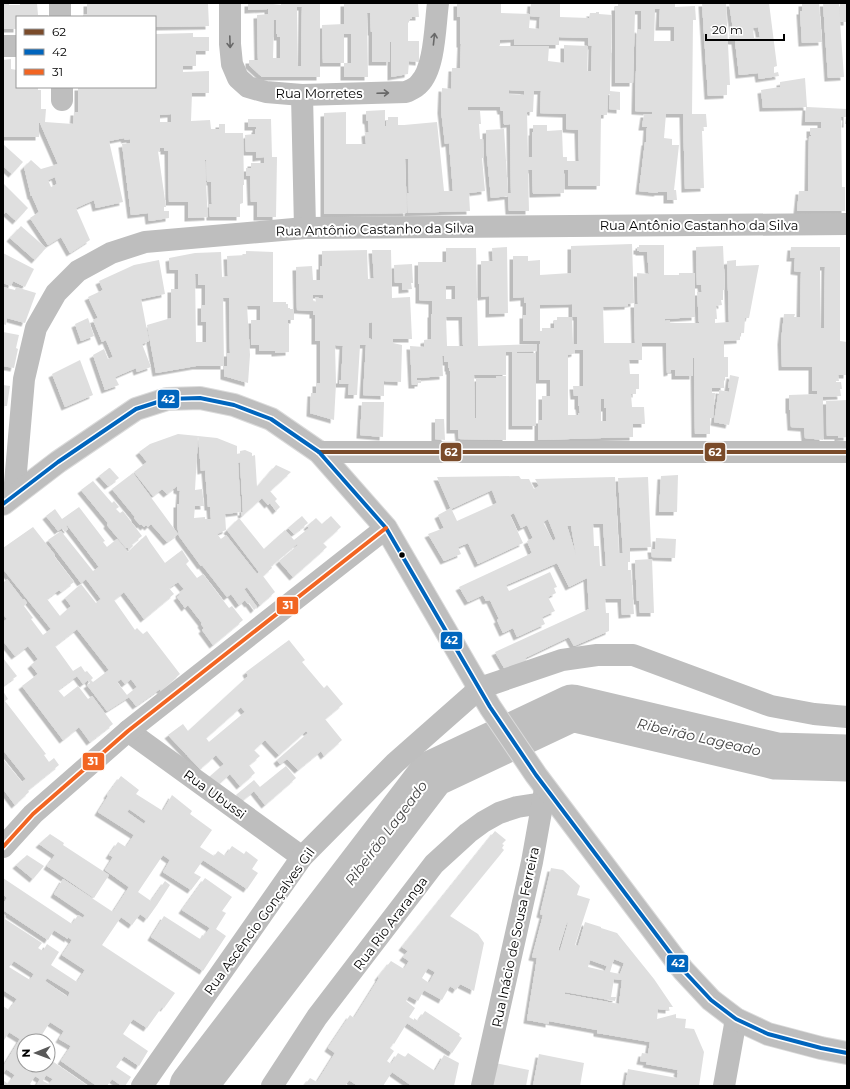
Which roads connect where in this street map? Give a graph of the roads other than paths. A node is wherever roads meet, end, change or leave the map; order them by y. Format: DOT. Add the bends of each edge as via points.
graph roads {
  1 [pos="60,3"];
  2 [pos="230,3"];
  3 [pos="438,3"];
  4 [pos="60,16"];
  5 [pos="3,46"];
  6 [pos="16,46"];
  7 [pos="302,95"];
  8 [pos="847,224"];
  9 [pos="305,228"];
  10 [pos="319,452"];
  11 [pos="847,452"];
  12 [pos="9,499"];
  13 [pos="386,528"];
  14 [pos="485,698"];
  15 [pos="847,717"];
  16 [pos="128,731"];
  17 [pos="541,788"];
  18 [pos="3,847"];
  19 [pos="302,857"];
  20 [pos="736,1019"];
  21 [pos="847,1053"];
  22 [pos="142,1086"];
  23 [pos="272,1086"];
  24 [pos="482,1086"];
  25 [pos="724,1086"];
  1 -- 4 [label="street"];
  2 -- 7 [label="street, Rua Morretes, one-way" via="232,64 238,78 248,86 266,92"];
  7 -- 3 [label="street, Rua Morretes, one-way" via="406,92 418,85 427,75 431,62"];
  5 -- 6 [label="street"];
  7 -- 9 [label="street"];
  8 -- 9 [label="street, Rua Antônio Castanho da Silva"];
  9 -- 12 [label="street, Rua Antônio Castanho da Silva" via="145,242 111,253 78,271 56,293 36,328 24,379"];
  10 -- 11 [label="street"];
  10 -- 12 [label="street" via="271,419 234,405 200,398 168,399 136,409"];
  10 -- 13 [label="street"];
  13 -- 14 [label="street"];
  13 -- 16 [label="street"];
  14 -- 15 [label="street" via="562,660 597,655 633,655 771,706"];
  14 -- 17 [label="street"];
  14 -- 19 [label="street, Rua Ascêncio Gonçalves Gil" via="395,763"];
  16 -- 18 [label="street" via="33,814"];
  16 -- 19 [label="street, Rua Ubussi"];
  17 -- 20 [label="street" via="684,970 711,1000"];
  17 -- 23 [label="street, Rua Rio Araranga" via="517,807 483,822 434,864 317,1017"];
  17 -- 24 [label="street, Rua Inácio de Sousa Ferreira" via="532,862"];
  19 -- 22 [label="street, Rua Ascêncio Gonçalves Gil"];
  20 -- 21 [label="street" via="768,1034"];
  20 -- 25 [label="street"];
}
